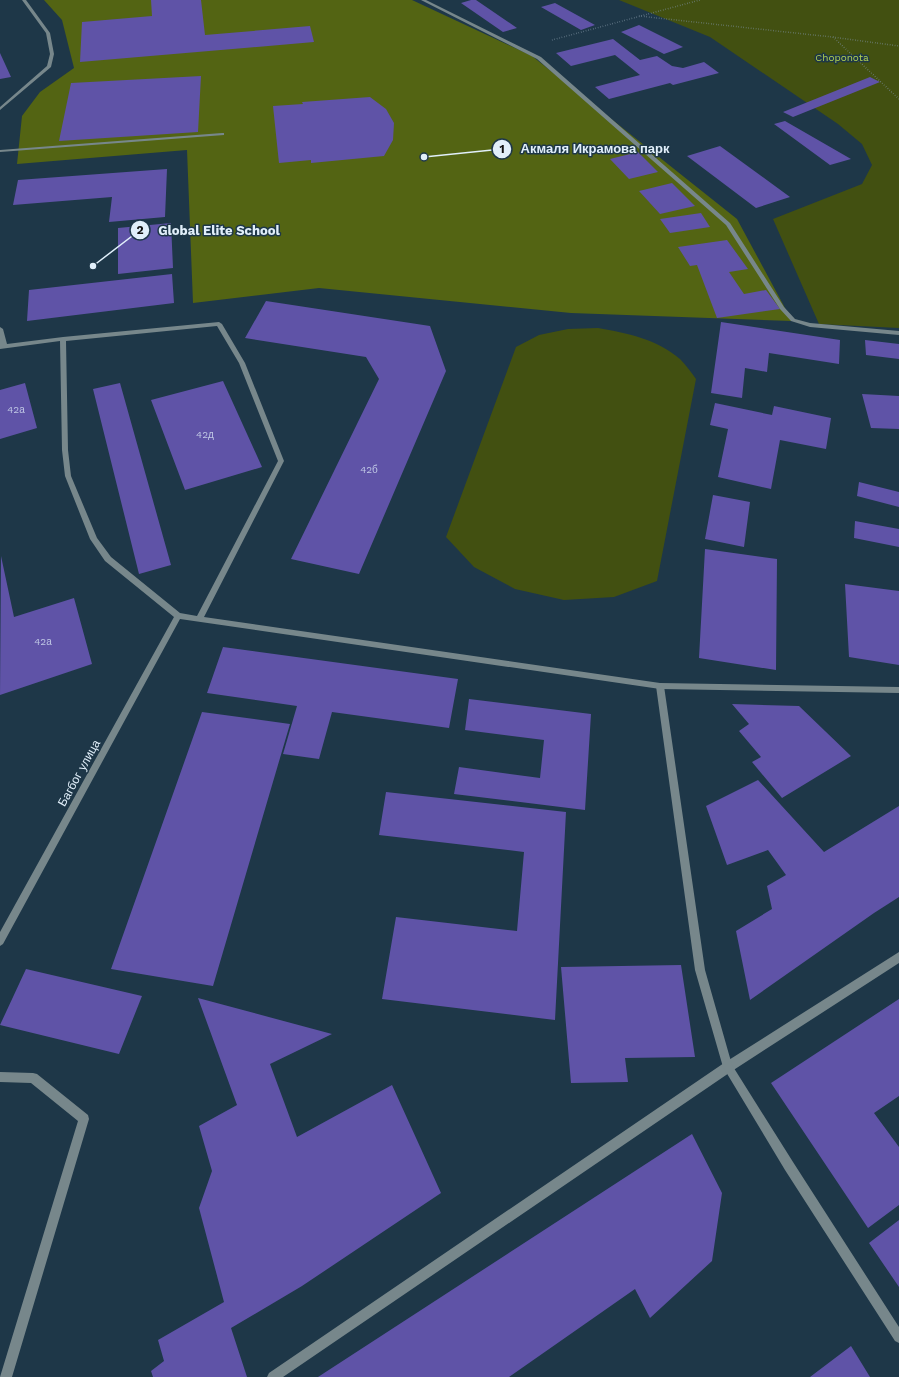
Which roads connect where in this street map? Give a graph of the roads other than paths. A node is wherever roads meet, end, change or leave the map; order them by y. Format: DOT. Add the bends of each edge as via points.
graph roads {
  1 [pos="24,0"];
  2 [pos="423,0"];
  3 [pos="1,107"];
  4 [pos="222,134"];
  5 [pos="0,151"];
  6 [pos="0,329"];
  7 [pos="899,333"];
  8 [pos="63,339"];
  9 [pos="2,347"];
  10 [pos="178,616"];
  11 [pos="199,619"];
  12 [pos="660,686"];
  13 [pos="899,690"];
  14 [pos="0,941"];
  15 [pos="899,957"];
  16 [pos="728,1067"];
  17 [pos="0,1077"];
  18 [pos="899,1337"];
  19 [pos="6,1377"];
  20 [pos="273,1377"];
  1 -- 3 [label="street" via="48,33 52,54 49,66"];
  2 -- 7 [label="street" via="539,58 728,224 782,308 793,320 810,326"];
  4 -- 5 [label="street"];
  6 -- 9 [label="street"];
  8 -- 9 [label="street"];
  8 -- 10 [label="street" via="65,450 68,476 94,539 108,559"];
  8 -- 11 [label="street" via="219,324 242,363 281,461"];
  10 -- 11 [label="street"];
  10 -- 14 [label="street, Багбог улица"];
  11 -- 12 [label="street"];
  12 -- 13 [label="street"];
  12 -- 16 [label="street" via="700,970"];
  15 -- 16 [label="street"];
  16 -- 18 [label="street"];
  16 -- 20 [label="street"];
  17 -- 19 [label="street" via="33,1078 84,1119"];
}
